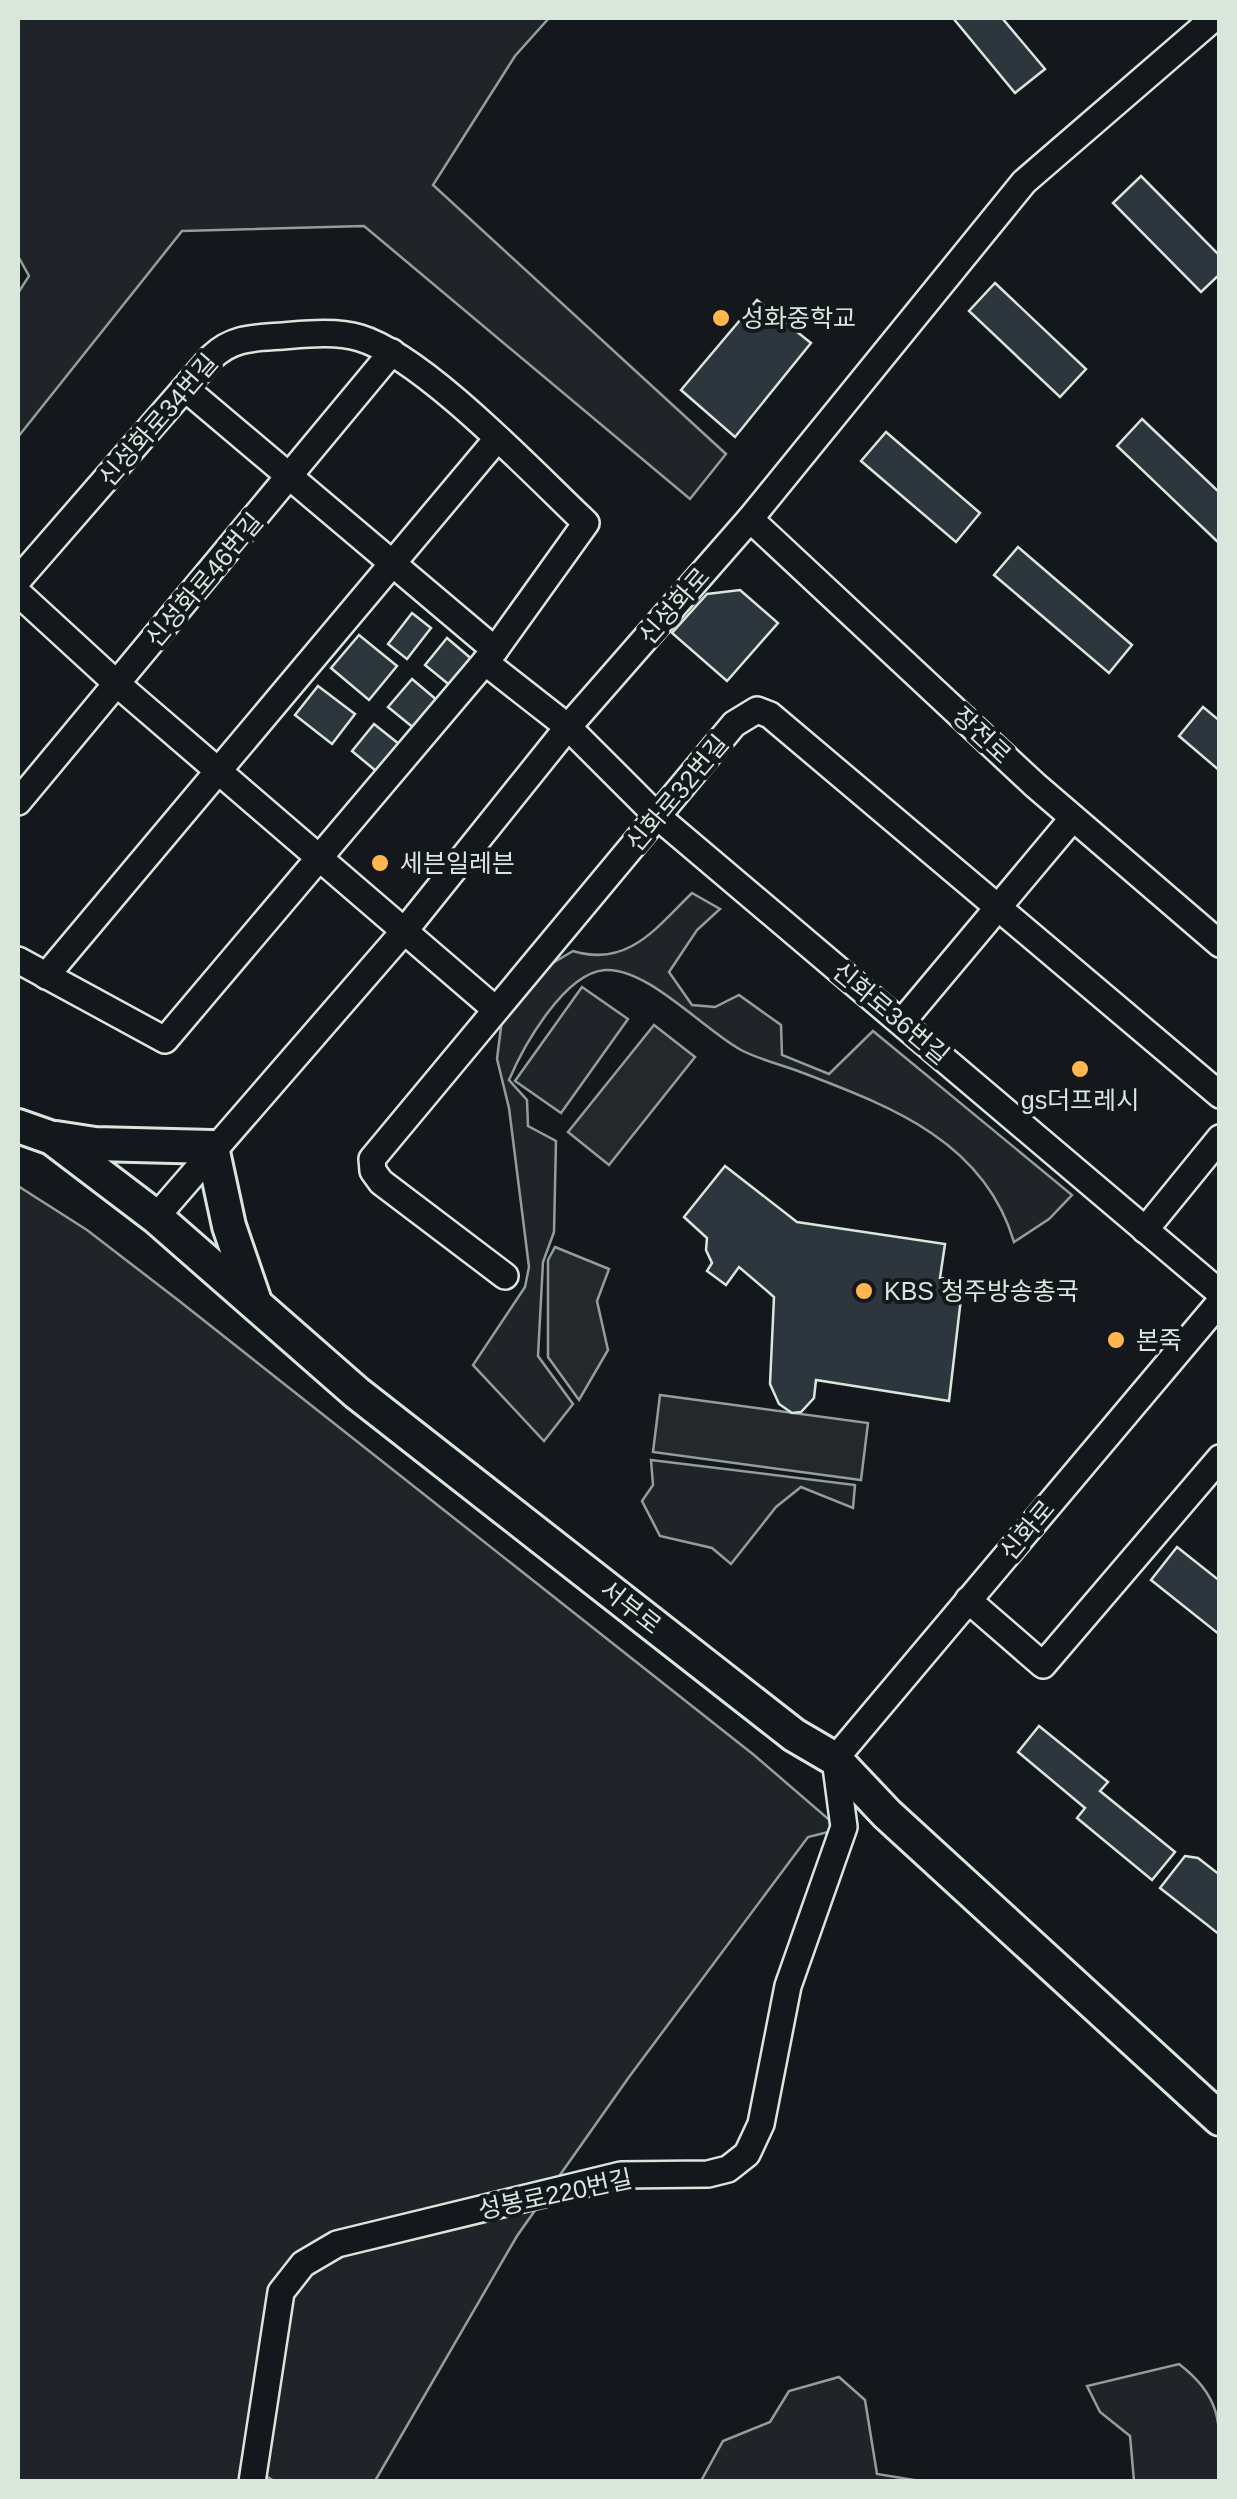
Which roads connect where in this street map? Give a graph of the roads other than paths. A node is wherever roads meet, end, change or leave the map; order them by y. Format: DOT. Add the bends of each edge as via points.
graph roads {
  1 [pos="1214,18"];
  2 [pos="392,352"];
  3 [pos="186,388"];
  4 [pos="497,439"];
  5 [pos="291,477"];
  6 [pos="750,520"];
  7 [pos="392,563"];
  8 [pos="18,580"];
  9 [pos="18,593"];
  10 [pos="490,656"];
  11 [pos="116,683"];
  12 [pos="568,727"];
  13 [pos="219,770"];
  14 [pos="18,802"];
  15 [pos="657,816"];
  16 [pos="1073,818"];
  17 [pos="321,855"];
  18 [pos="997,908"];
  19 [pos="406,929"];
  20 [pos="1220,944"];
  21 [pos="18,960"];
  22 [pos="46,976"];
  23 [pos="495,1009"];
  24 [pos="902,1022"];
  25 [pos="1220,1095"];
  26 [pos="18,1126"];
  27 [pos="52,1138"];
  28 [pos="1220,1138"];
  29 [pos="212,1147"];
  30 [pos="156,1217"];
  31 [pos="1145,1230"];
  32 [pos="505,1276"];
  33 [pos="1220,1294"];
  34 [pos="254,1299"];
  35 [pos="1220,1302"];
  36 [pos="1220,1458"];
  37 [pos="968,1600"];
  38 [pos="835,1759"];
  39 [pos="1220,2119"];
  40 [pos="252,2482"];
  1 -- 6 [label="street, 신성화로" via="1024,182"];
  2 -- 3 [label="street, 신성화로34번길" via="358,337 243,338 226,344"];
  2 -- 4 [label="street, 신성화로34번길"];
  2 -- 5 [label="street"];
  3 -- 5 [label="street, 신화로36번길"];
  3 -- 8 [label="street, 신성화로34번길"];
  4 -- 7 [label="street"];
  4 -- 10 [label="street, 신성화로34번길" via="586,523"];
  5 -- 7 [label="street, 신화로36번길"];
  5 -- 11 [label="street, 신성화로46번길"];
  6 -- 12 [label="street, 신성화로"];
  6 -- 16 [label="street, 장전로"];
  7 -- 10 [label="street, 신화로36번길"];
  7 -- 13 [label="street"];
  9 -- 11 [label="street"];
  10 -- 12 [label="street, 신화로36번길"];
  10 -- 17 [label="street"];
  11 -- 13 [label="street"];
  11 -- 14 [label="street, 신성화로46번길"];
  12 -- 15 [label="street, 신화로36번길"];
  12 -- 19 [label="street, 신성화로"];
  13 -- 17 [label="street"];
  13 -- 22 [label="street"];
  15 -- 18 [label="street, 신화로32번길" via="734,724 757,710"];
  15 -- 23 [label="street, 신화로32번길"];
  15 -- 24 [label="street, 신화로36번길"];
  16 -- 18 [label="street"];
  16 -- 20 [label="street, 장전로"];
  17 -- 19 [label="street"];
  17 -- 22 [label="street" via="165,1040"];
  18 -- 24 [label="street"];
  18 -- 25 [label="street, 신화로32번길"];
  19 -- 23 [label="street"];
  19 -- 29 [label="street, 신성화로"];
  21 -- 22 [label="street"];
  23 -- 32 [label="street, 신화로32번길" via="372,1159 372,1171"];
  24 -- 31 [label="street, 신화로36번길"];
  26 -- 27 [label="main road, 서부로"];
  27 -- 29 [label="main road"];
  27 -- 30 [label="main road, 서부로"];
  28 -- 31 [label="street"];
  29 -- 30 [label="street, 신성화로"];
  29 -- 34 [label="main road"];
  30 -- 34 [label="main road, 서부로"];
  31 -- 33 [label="street, 신화로36번길"];
  34 -- 38 [label="main road, 서부로" via="357,1392 794,1735"];
  35 -- 37 [label="street, 신화로"];
  36 -- 37 [label="street" via="1043,1665"];
  37 -- 38 [label="street, 신화로"];
  38 -- 39 [label="main road, 서부로"];
  38 -- 40 [label="street, 성봉로220번길" via="844,1826 788,1986 761,2124 747,2154 708,2174 621,2175 355,2240 303,2264 281,2292"];
}
